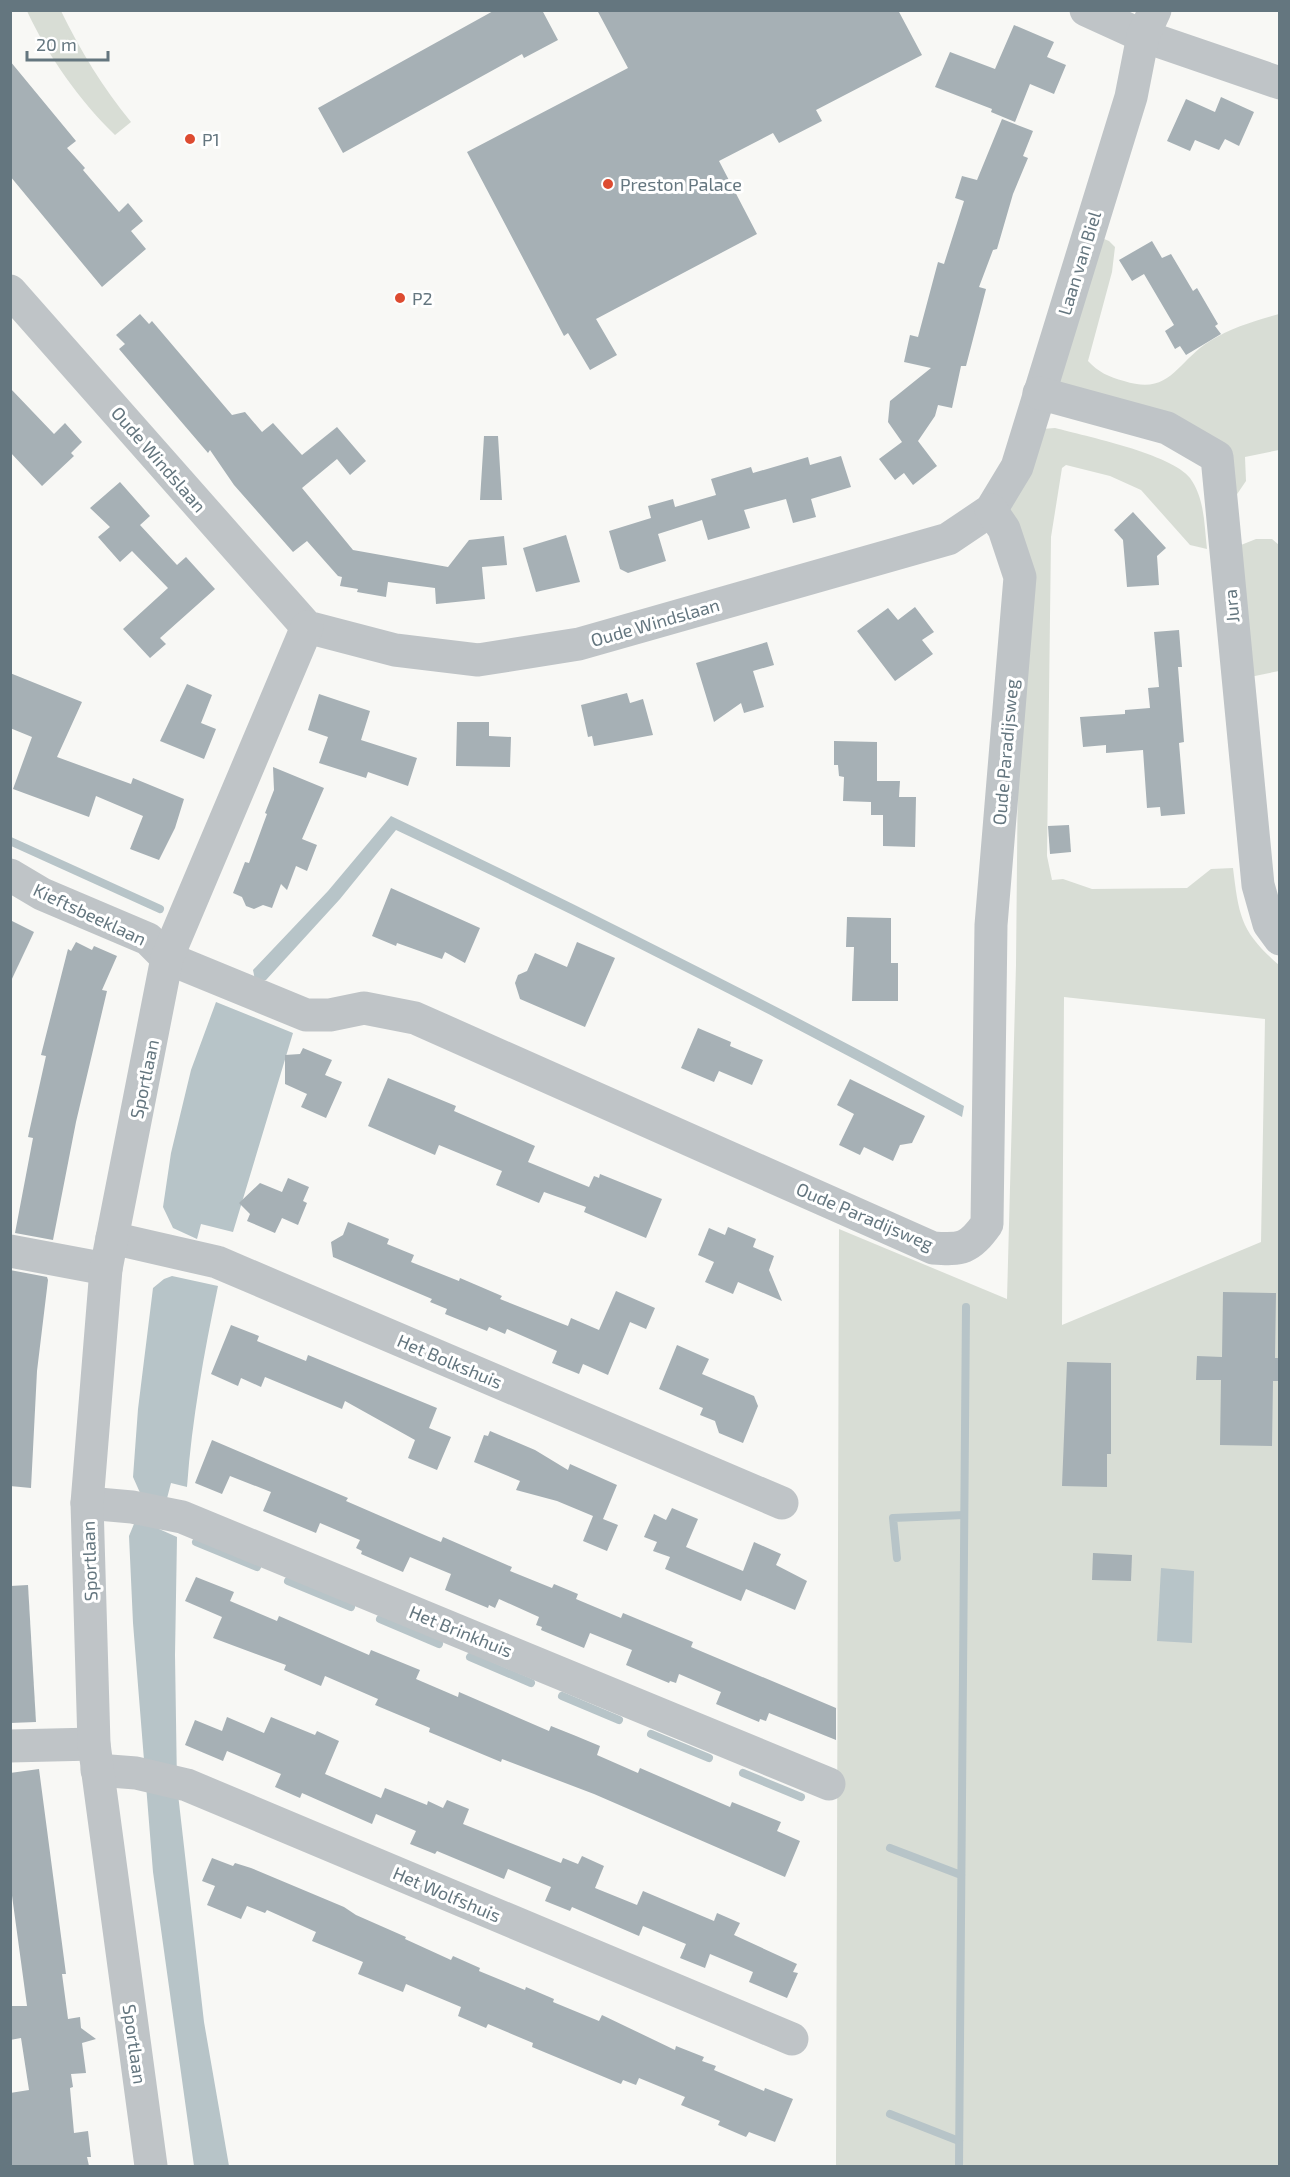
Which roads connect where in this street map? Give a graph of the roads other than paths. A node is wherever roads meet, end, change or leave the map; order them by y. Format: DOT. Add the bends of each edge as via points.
graph roads {
  1 [pos="1086,10"];
  2 [pos="1149,23"];
  3 [pos="1280,83"];
  4 [pos="10,291"];
  5 [pos="1039,393"];
  6 [pos="991,510"];
  7 [pos="307,627"];
  8 [pos="10,875"];
  9 [pos="1280,939"];
  10 [pos="167,957"];
  11 [pos="112,1238"];
  12 [pos="10,1251"];
  13 [pos="106,1269"];
  14 [pos="87,1503"];
  15 [pos="782,1503"];
  16 [pos="10,1746"];
  17 [pos="96,1757"];
  18 [pos="829,1784"];
  19 [pos="792,2039"];
  20 [pos="152,2166"];
  1 -- 2 [label="street"];
  2 -- 3 [label="street"];
  2 -- 5 [label="street, Laan van Biel" via="1131,97"];
  4 -- 7 [label="street, Oude Windslaan"];
  5 -- 6 [label="street, Laan van Biel" via="1017,467"];
  5 -- 9 [label="street, Jura" via="1167,428 1216,457 1258,885 1269,924"];
  6 -- 7 [label="street, Oude Windslaan" via="948,539 579,644 478,660 395,650"];
  6 -- 10 [label="street, Oude Paradijsweg" via="1004,529 1020,576 991,925 987,1224 975,1240 959,1250 933,1248 415,1018 364,1008 306,1015"];
  7 -- 10 [label="street"];
  8 -- 10 [label="street, Kieftsbeeklaan" via="42,894 148,939"];
  10 -- 11 [label="street, Sportlaan"];
  11 -- 13 [label="street, Sportlaan"];
  11 -- 15 [label="street, Het Bolkshuis" via="217,1262"];
  12 -- 13 [label="street"];
  13 -- 14 [label="street, Sportlaan"];
  14 -- 17 [label="street, Sportlaan"];
  14 -- 18 [label="street, Het Brinkhuis" via="182,1517"];
  16 -- 17 [label="street, Het Wolfshuis"];
  17 -- 19 [label="street, Het Wolfshuis" via="136,1773 187,1785"];
  17 -- 20 [label="street, Sportlaan"];
}
